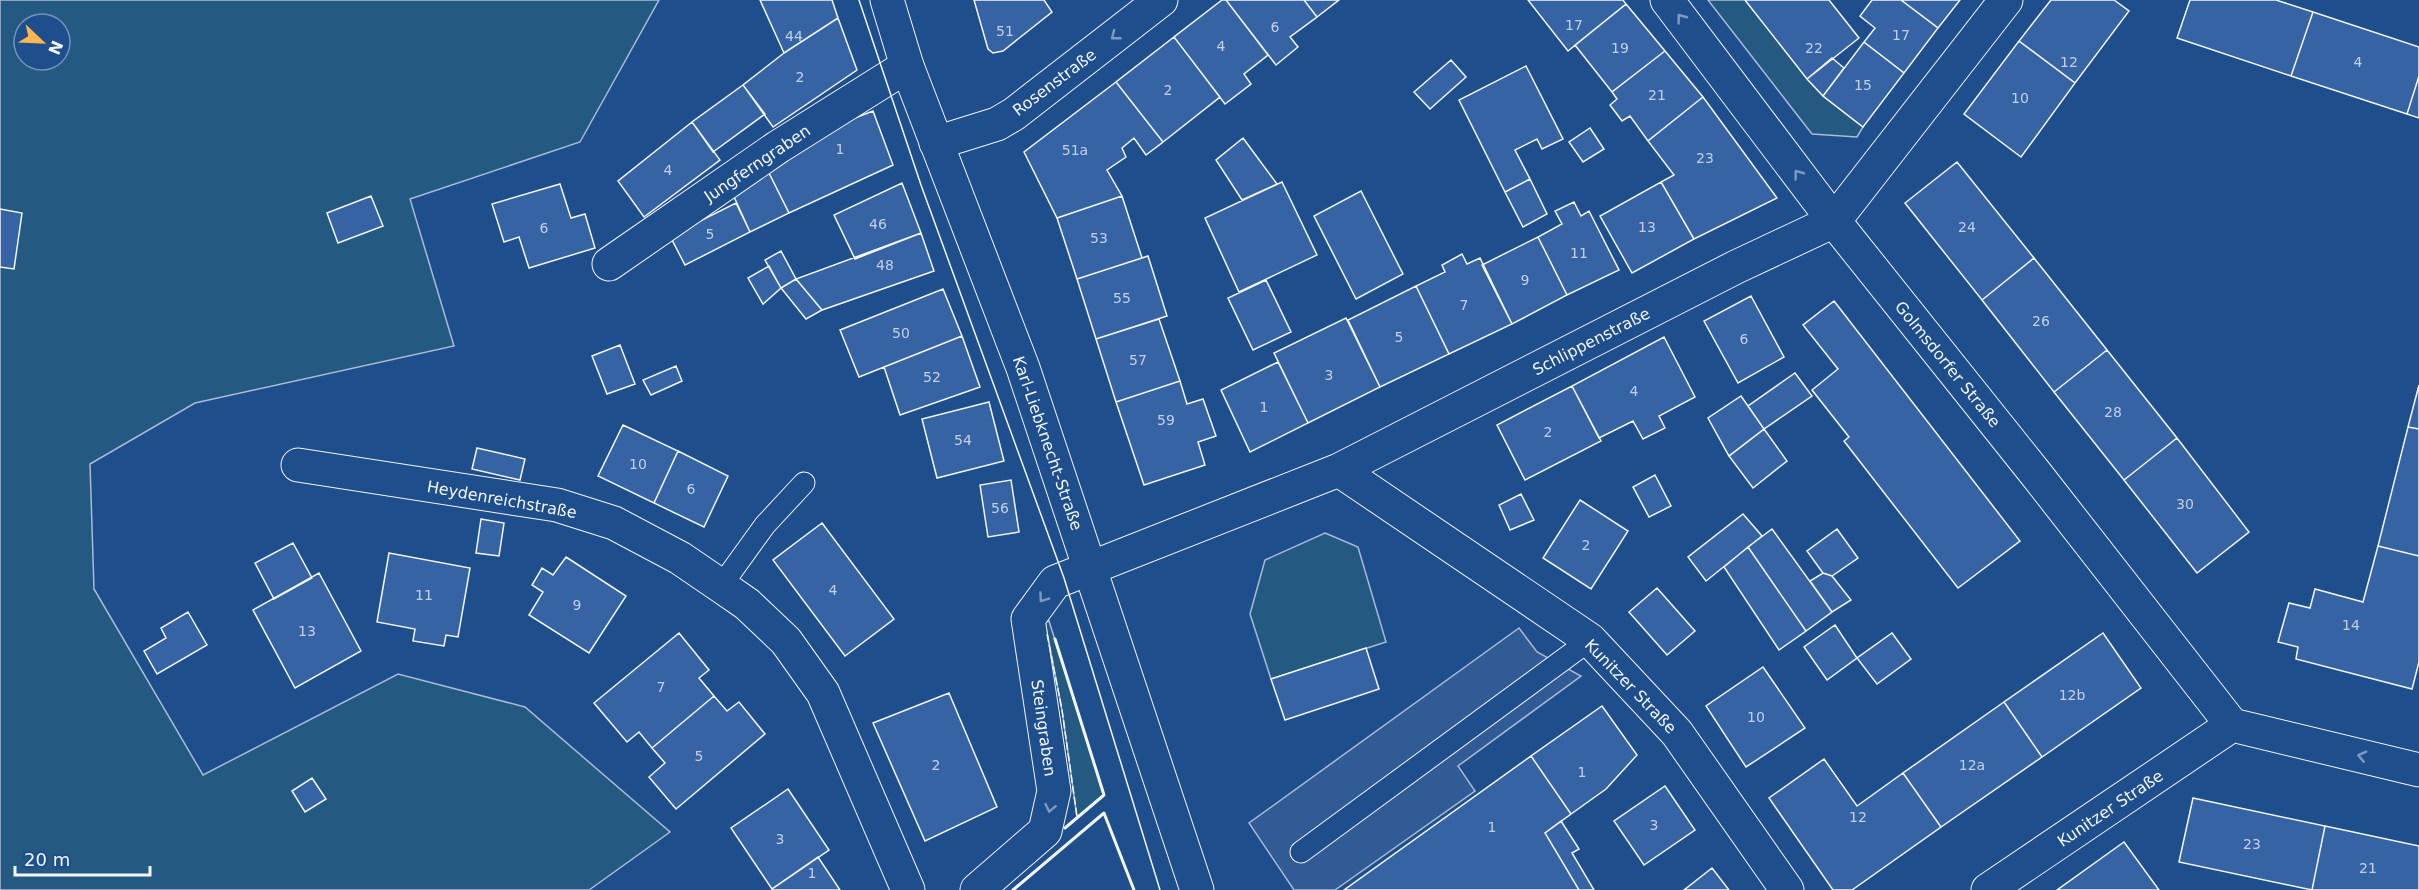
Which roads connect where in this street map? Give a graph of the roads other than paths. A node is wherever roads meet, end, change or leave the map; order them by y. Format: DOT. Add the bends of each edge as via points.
graph roads {
  1 [pos="887,0"];
  2 [pos="1161,0"];
  3 [pos="1667,0"];
  4 [pos="2006,0"];
  5 [pos="907,66"];
  6 [pos="936,142"];
  7 [pos="1834,221"];
  8 [pos="609,264"];
  9 [pos="298,465"];
  10 [pos="1339,470"];
  11 [pos="804,483"];
  12 [pos="1090,568"];
  13 [pos="721,586"];
  14 [pos="1590,640"];
  15 [pos="2232,725"];
  16 [pos="2419,770"];
  17 [pos="1301,852"];
  18 [pos="908,890"];
  19 [pos="978,890"];
  20 [pos="1197,890"];
  21 [pos="1787,890"];
  22 [pos="1988,890"];
  1 -- 5 [label="street, Karl-Liebknecht-Straße"];
  2 -- 6 [label="street, Rosenstraße, one-way" via="1014,114 997,124"];
  7 -- 3 [label="street, Golmsdorfer Straße, one-way"];
  4 -- 7 [label="street, Schlippenstraße"];
  5 -- 6 [label="street, Karl-Liebknecht-Straße"];
  5 -- 8 [label="street, Jungferngraben" via="778,147"];
  6 -- 12 [label="street, Karl-Liebknecht-Straße" via="1023,368"];
  7 -- 10 [label="street, Schlippenstraße"];
  7 -- 15 [label="street, Golmsdorfer Straße"];
  9 -- 13 [label="street, Heydenreichstraße" via="557,505 614,523 680,558"];
  10 -- 12 [label="street, Schlippenstraße"];
  10 -- 14 [label="street, Kunitzer Straße"];
  11 -- 13 [label="lane" via="765,525"];
  12 -- 19 [label="street, Steingraben, one-way" via="1054,582 1028,619 1054,792 1045,831"];
  12 -- 20 [label="street, Karl-Liebknecht-Straße"];
  13 -- 18 [label="street, Heydenreichstraße" via="747,604 786,641 823,693"];
  14 -- 17 [label="lane"];
  14 -- 21 [label="street, Kunitzer Straße" via="1677,733"];
  16 -- 15 [label="street, one-way"];
  15 -- 22 [label="street, Kunitzer Straße"];
}
